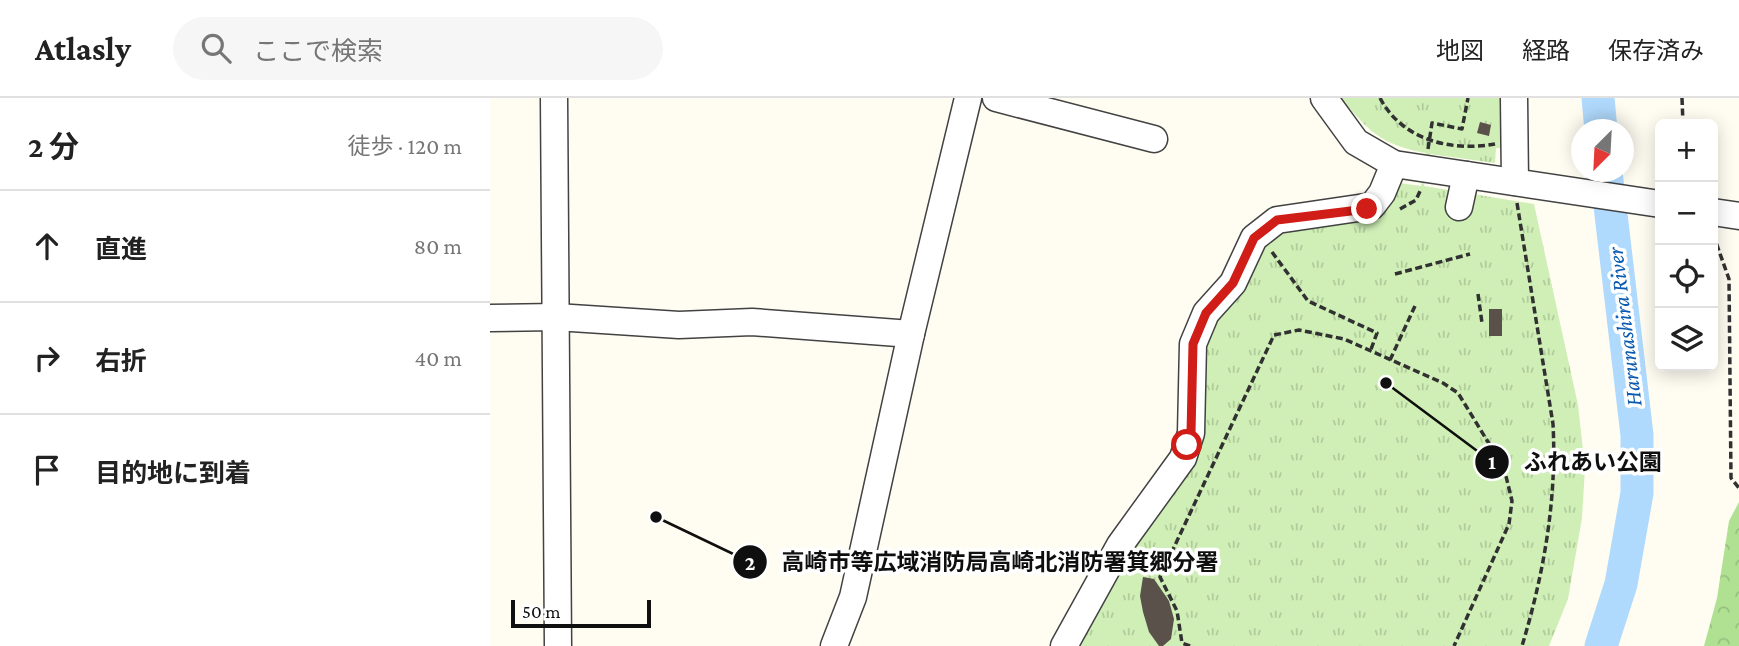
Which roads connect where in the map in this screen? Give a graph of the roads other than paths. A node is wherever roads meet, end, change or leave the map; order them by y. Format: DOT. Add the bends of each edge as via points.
graph roads {
  1 [pos="554,98"];
  2 [pos="968,98"];
  3 [pos="996,98"];
  4 [pos="1324,98"];
  5 [pos="1514,98"];
  6 [pos="1154,139"];
  7 [pos="1394,164"];
  8 [pos="1466,175"];
  9 [pos="1518,187"];
  10 [pos="1655,203"];
  11 [pos="1460,207"];
  12 [pos="1718,213"];
  13 [pos="1739,216"];
  14 [pos="556,317"];
  15 [pos="490,318"];
  16 [pos="911,334"];
  17 [pos="558,646"];
  18 [pos="834,646"];
  19 [pos="1064,646"];
  1 -- 14 [label="street"];
  2 -- 16 [label="street"];
  3 -- 6 [label="street"];
  4 -- 7 [label="street" via="1356,142"];
  5 -- 9 [label="street"];
  7 -- 8 [label="street"];
  7 -- 19 [label="street" via="1377,203 1360,216 1277,220 1254,238 1233,283 1206,313 1193,344 1191,433 1205,452 1183,458 1120,545"];
  8 -- 9 [label="street"];
  8 -- 11 [label="street"];
  9 -- 10 [label="street"];
  12 -- 13 [label="street"];
  14 -- 15 [label="street"];
  14 -- 16 [label="street" via="678,325 752,322"];
  14 -- 17 [label="street"];
  16 -- 18 [label="street" via="853,597"];
}
